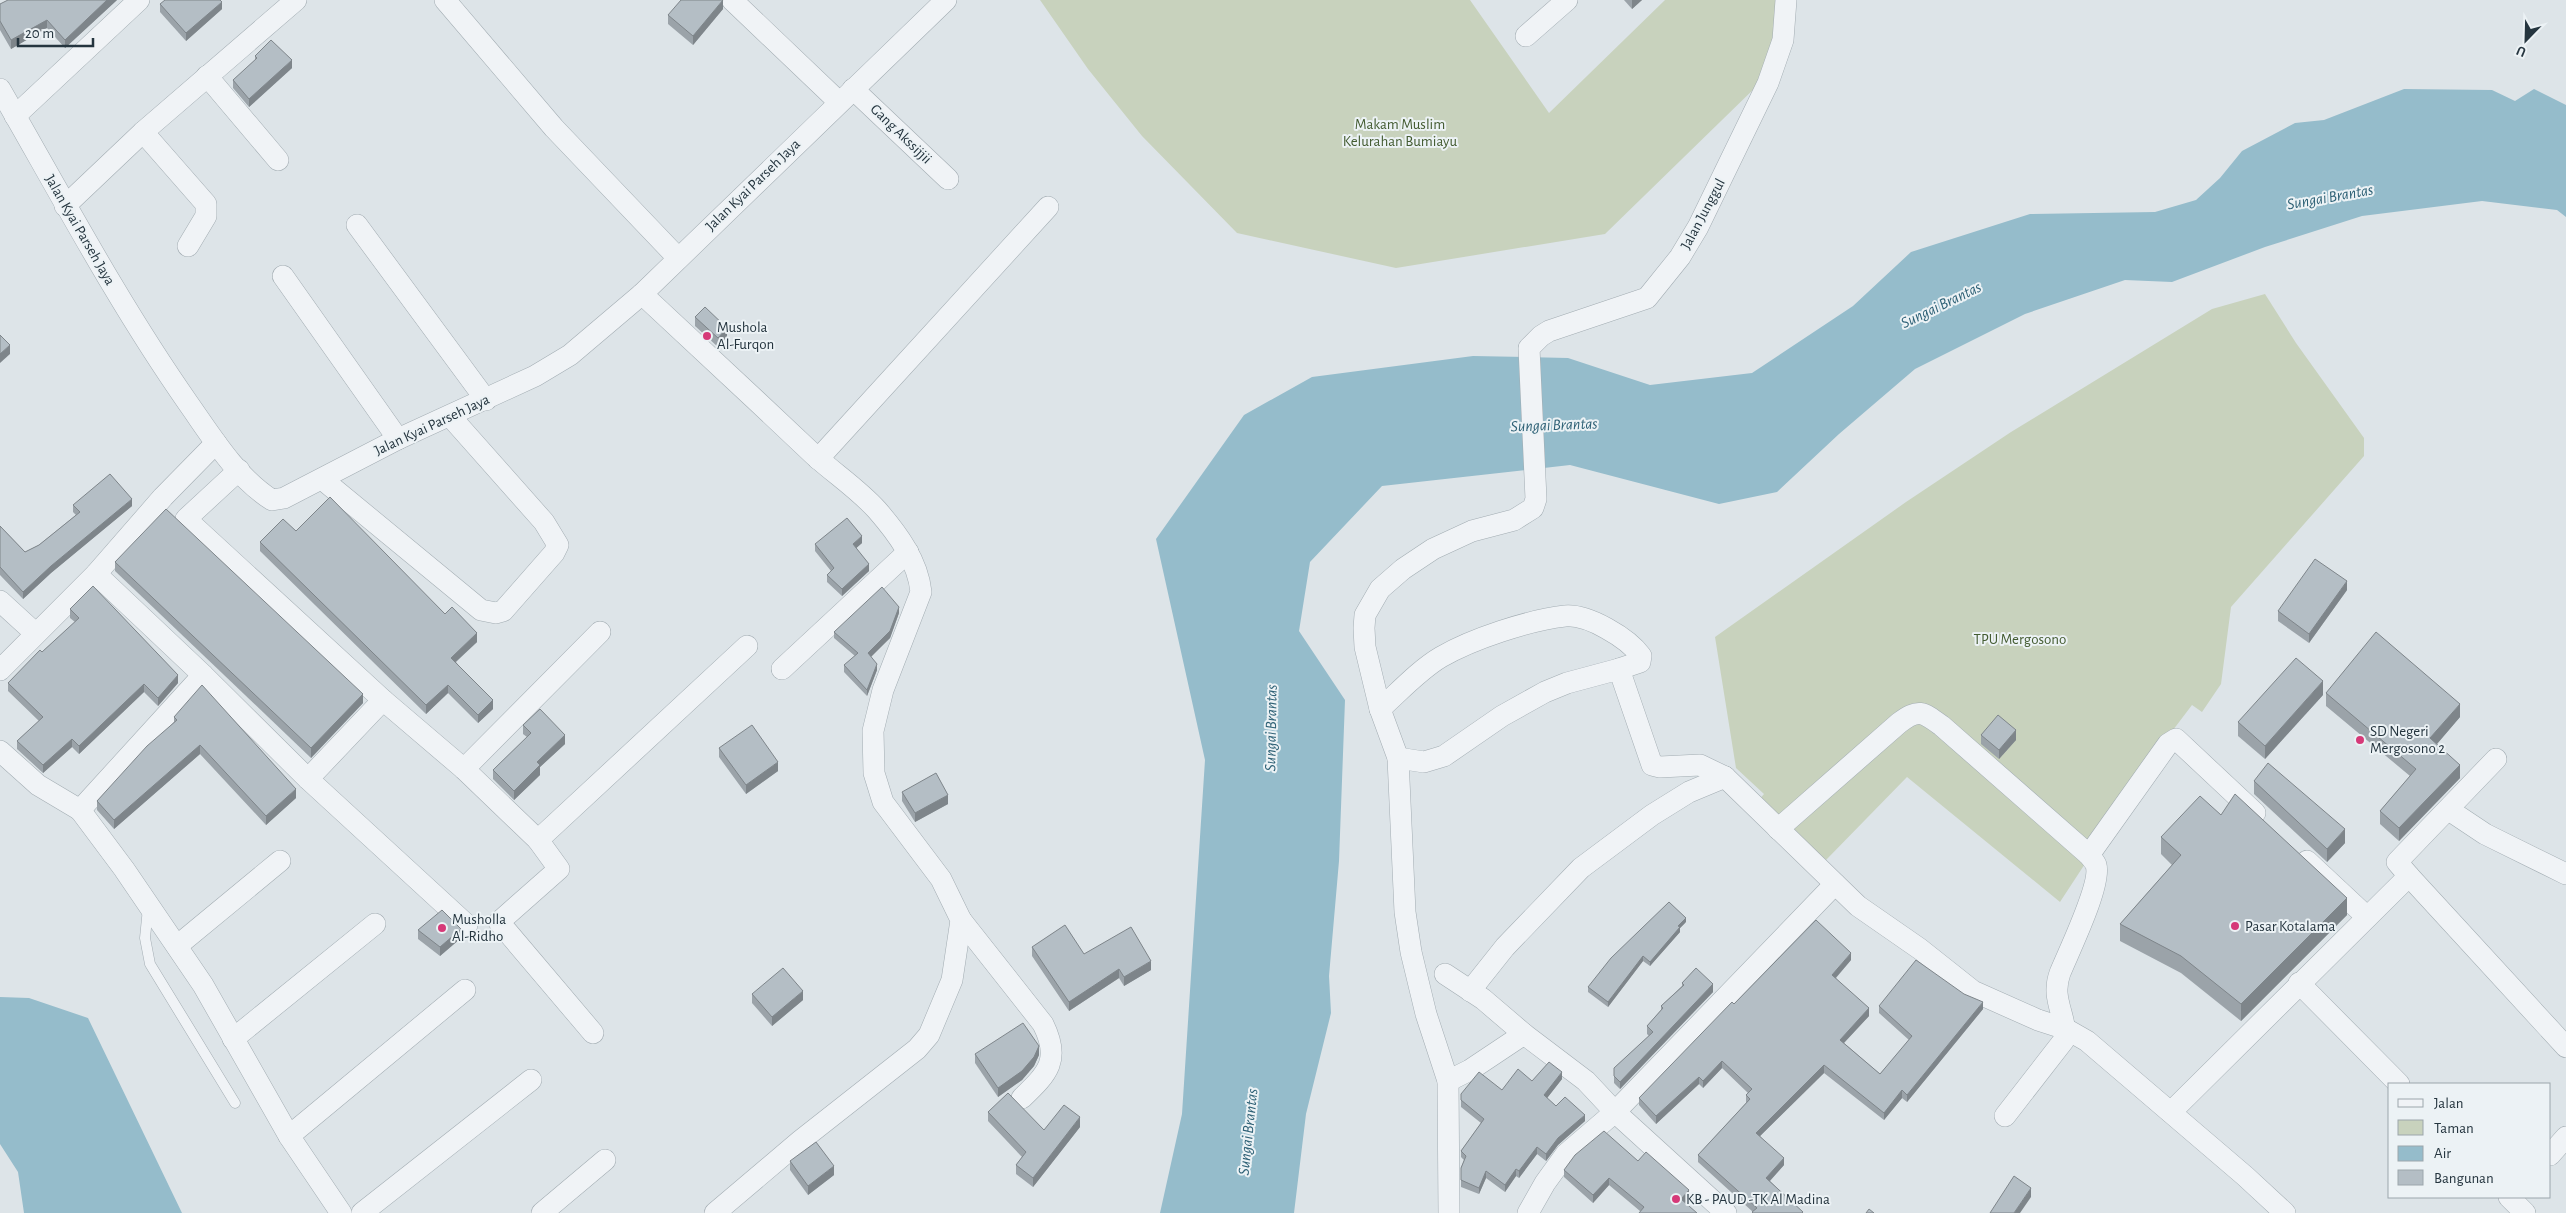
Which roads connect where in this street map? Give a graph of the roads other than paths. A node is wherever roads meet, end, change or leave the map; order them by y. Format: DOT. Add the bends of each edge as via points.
graph roads {
  1 [pos="139,0"];
  2 [pos="296,0"];
  3 [pos="445,0"];
  4 [pos="732,0"];
  5 [pos="946,0"];
  6 [pos="1567,0"];
  7 [pos="1786,0"];
  8 [pos="1526,36"];
  9 [pos="207,76"];
  10 [pos="0,89"];
  11 [pos="846,96"];
  12 [pos="15,116"];
  13 [pos="143,132"];
  14 [pos="278,160"];
  15 [pos="948,179"];
  16 [pos="65,206"];
  17 [pos="1048,207"];
  18 [pos="357,226"];
  19 [pos="188,246"];
  20 [pos="678,258"];
  21 [pos="283,276"];
  22 [pos="642,294"];
  23 [pos="486,400"];
  24 [pos="450,416"];
  25 [pos="398,439"];
  26 [pos="216,443"];
  27 [pos="818,459"];
  28 [pos="239,470"];
  29 [pos="322,479"];
  30 [pos="162,496"];
  31 [pos="186,519"];
  32 [pos="908,552"];
  33 [pos="96,574"];
  34 [pos="0,601"];
  35 [pos="600,632"];
  36 [pos="35,633"];
  37 [pos="747,646"];
  38 [pos="1619,668"];
  39 [pos="782,669"];
  40 [pos="0,670"];
  41 [pos="204,675"];
  42 [pos="382,700"];
  43 [pos="1380,709"];
  44 [pos="0,751"];
  45 [pos="1398,758"];
  46 [pos="2496,759"];
  47 [pos="464,769"];
  48 [pos="1725,777"];
  49 [pos="308,779"];
  50 [pos="80,810"];
  51 [pos="2449,810"];
  52 [pos="1778,829"];
  53 [pos="2272,829"];
  54 [pos="538,840"];
  55 [pos="2294,849"];
  56 [pos="2089,856"];
  57 [pos="280,861"];
  58 [pos="2566,874"];
  59 [pos="2409,876"];
  60 [pos="1835,884"];
  61 [pos="148,904"];
  62 [pos="2367,917"];
  63 [pos="961,920"];
  64 [pos="375,924"];
  65 [pos="467,925"];
  66 [pos="177,946"];
  67 [pos="1445,974"];
  68 [pos="2299,983"];
  69 [pos="465,990"];
  70 [pos="1470,991"];
  71 [pos="2066,1029"];
  72 [pos="593,1033"];
  73 [pos="1524,1034"];
  74 [pos="233,1039"];
  75 [pos="2566,1047"];
  76 [pos="531,1080"];
  77 [pos="1448,1081"];
  78 [pos="2398,1083"];
  79 [pos="1022,1098"];
  80 [pos="234,1103"];
  81 [pos="1615,1112"];
  82 [pos="2171,1112"];
  83 [pos="2005,1116"];
  84 [pos="289,1136"];
  85 [pos="2566,1138"];
  86 [pos="2551,1154"];
  87 [pos="605,1160"];
  88 [pos="2508,1201"];
  89 [pos="1721,1211"];
  90 [pos="341,1213"];
  91 [pos="362,1213"];
  92 [pos="542,1213"];
  93 [pos="714,1213"];
  94 [pos="1450,1213"];
  95 [pos="1528,1213"];
  96 [pos="2284,1213"];
  97 [pos="2525,1213"];
  1 -- 12 [label="street"];
  2 -- 9 [label="street"];
  3 -- 20 [label="street" via="554,128"];
  4 -- 11 [label="street, Gang Akssijjii"];
  5 -- 11 [label="street, Jalan Kyai Parseh Jaya"];
  6 -- 8 [label="street"];
  7 -- 43 [label="street, Jalan Junggul" via="1783,40 1768,83 1680,257 1647,298 1549,332 1529,348 1536,499 1533,508 1524,515 1472,531 1433,548 1380,590 1366,615 1364,628 1365,647"];
  9 -- 13 [label="street"];
  9 -- 14 [label="street"];
  10 -- 12 [label="street, Jalan Kyai Parseh Jaya"];
  11 -- 15 [label="street, Gang Akssijjii"];
  11 -- 20 [label="street, Jalan Kyai Parseh Jaya"];
  12 -- 16 [label="street, Jalan Kyai Parseh Jaya"];
  13 -- 16 [label="street"];
  13 -- 19 [label="street" via="206,204 206,216"];
  16 -- 26 [label="street, Jalan Kyai Parseh Jaya" via="142,335"];
  17 -- 27 [label="street"];
  18 -- 23 [label="street"];
  20 -- 22 [label="street, Jalan Kyai Parseh Jaya"];
  21 -- 25 [label="street"];
  22 -- 23 [label="street, Jalan Kyai Parseh Jaya" via="570,355"];
  22 -- 27 [label="street"];
  23 -- 24 [label="street, Jalan Kyai Parseh Jaya"];
  24 -- 25 [label="street, Jalan Kyai Parseh Jaya"];
  24 -- 29 [label="street" via="544,522 558,545 503,611 496,614 481,610"];
  25 -- 29 [label="street, Jalan Kyai Parseh Jaya"];
  26 -- 28 [label="street, Jalan Kyai Parseh Jaya"];
  26 -- 30 [label="street"];
  27 -- 32 [label="street" via="860,492 889,524"];
  28 -- 29 [label="street, Jalan Kyai Parseh Jaya" via="272,500 284,498"];
  28 -- 31 [label="street"];
  30 -- 31 [label="street"];
  30 -- 33 [label="street"];
  31 -- 42 [label="street"];
  32 -- 39 [label="street"];
  32 -- 63 [label="street" via="919,576 921,592 883,690 873,731 874,774 883,802 941,879"];
  33 -- 36 [label="street"];
  33 -- 41 [label="street"];
  34 -- 36 [label="street"];
  35 -- 47 [label="street"];
  36 -- 40 [label="street"];
  37 -- 54 [label="street"];
  38 -- 43 [label="street" via="1640,662 1641,656 1636,649 1611,631 1566,616 1505,630 1441,657"];
  38 -- 45 [label="street" via="1545,692 1502,716 1444,756 1424,762"];
  38 -- 48 [label="street" via="1652,764 1660,767 1700,765"];
  41 -- 49 [label="street"];
  41 -- 50 [label="street"];
  42 -- 47 [label="street"];
  42 -- 49 [label="street"];
  43 -- 45 [label="street"];
  44 -- 50 [label="street" via="38,786"];
  45 -- 77 [label="street" via="1405,912 1426,1014"];
  46 -- 51 [label="street"];
  47 -- 54 [label="street"];
  48 -- 52 [label="street"];
  48 -- 70 [label="street" via="1688,792 1581,868 1511,940"];
  49 -- 65 [label="street"];
  50 -- 61 [label="street"];
  51 -- 58 [label="street" via="2485,834"];
  51 -- 59 [label="street" via="2397,862"];
  52 -- 56 [label="street" via="1899,723 1919,712 1942,726"];
  52 -- 60 [label="street"];
  53 -- 56 [label="street" via="2176,740 2168,744"];
  54 -- 72 [label="street" via="559,869 499,922"];
  55 -- 62 [label="street"];
  56 -- 71 [label="street" via="2096,865 2096,875 2085,913 2059,975 2055,995"];
  57 -- 66 [label="street"];
  59 -- 62 [label="street"];
  59 -- 75 [label="street"];
  60 -- 71 [label="street" via="1858,906 1973,991"];
  60 -- 81 [label="street"];
  61 -- 66 [label="street"];
  61 -- 80 [label="lane" via="145,938 150,964"];
  62 -- 68 [label="street"];
  63 -- 79 [label="street" via="1043,1024 1051,1040 1052,1053 1046,1074"];
  63 -- 93 [label="street" via="952,980 930,1036 917,1050"];
  64 -- 74 [label="street"];
  66 -- 74 [label="street"];
  67 -- 70 [label="street"];
  68 -- 78 [label="street"];
  68 -- 82 [label="street"];
  69 -- 84 [label="street"];
  70 -- 73 [label="street"];
  71 -- 82 [label="street" via="2108,1056"];
  71 -- 83 [label="street" via="2057,1051"];
  73 -- 77 [label="street"];
  73 -- 81 [label="street" via="1586,1082"];
  74 -- 84 [label="street"];
  76 -- 91 [label="street"];
  77 -- 94 [label="street"];
  81 -- 89 [label="street"];
  81 -- 95 [label="street" via="1566,1154"];
  82 -- 96 [label="street"];
  84 -- 90 [label="street"];
  85 -- 86 [label="street"];
  87 -- 92 [label="street"];
  88 -- 97 [label="street"];
}
